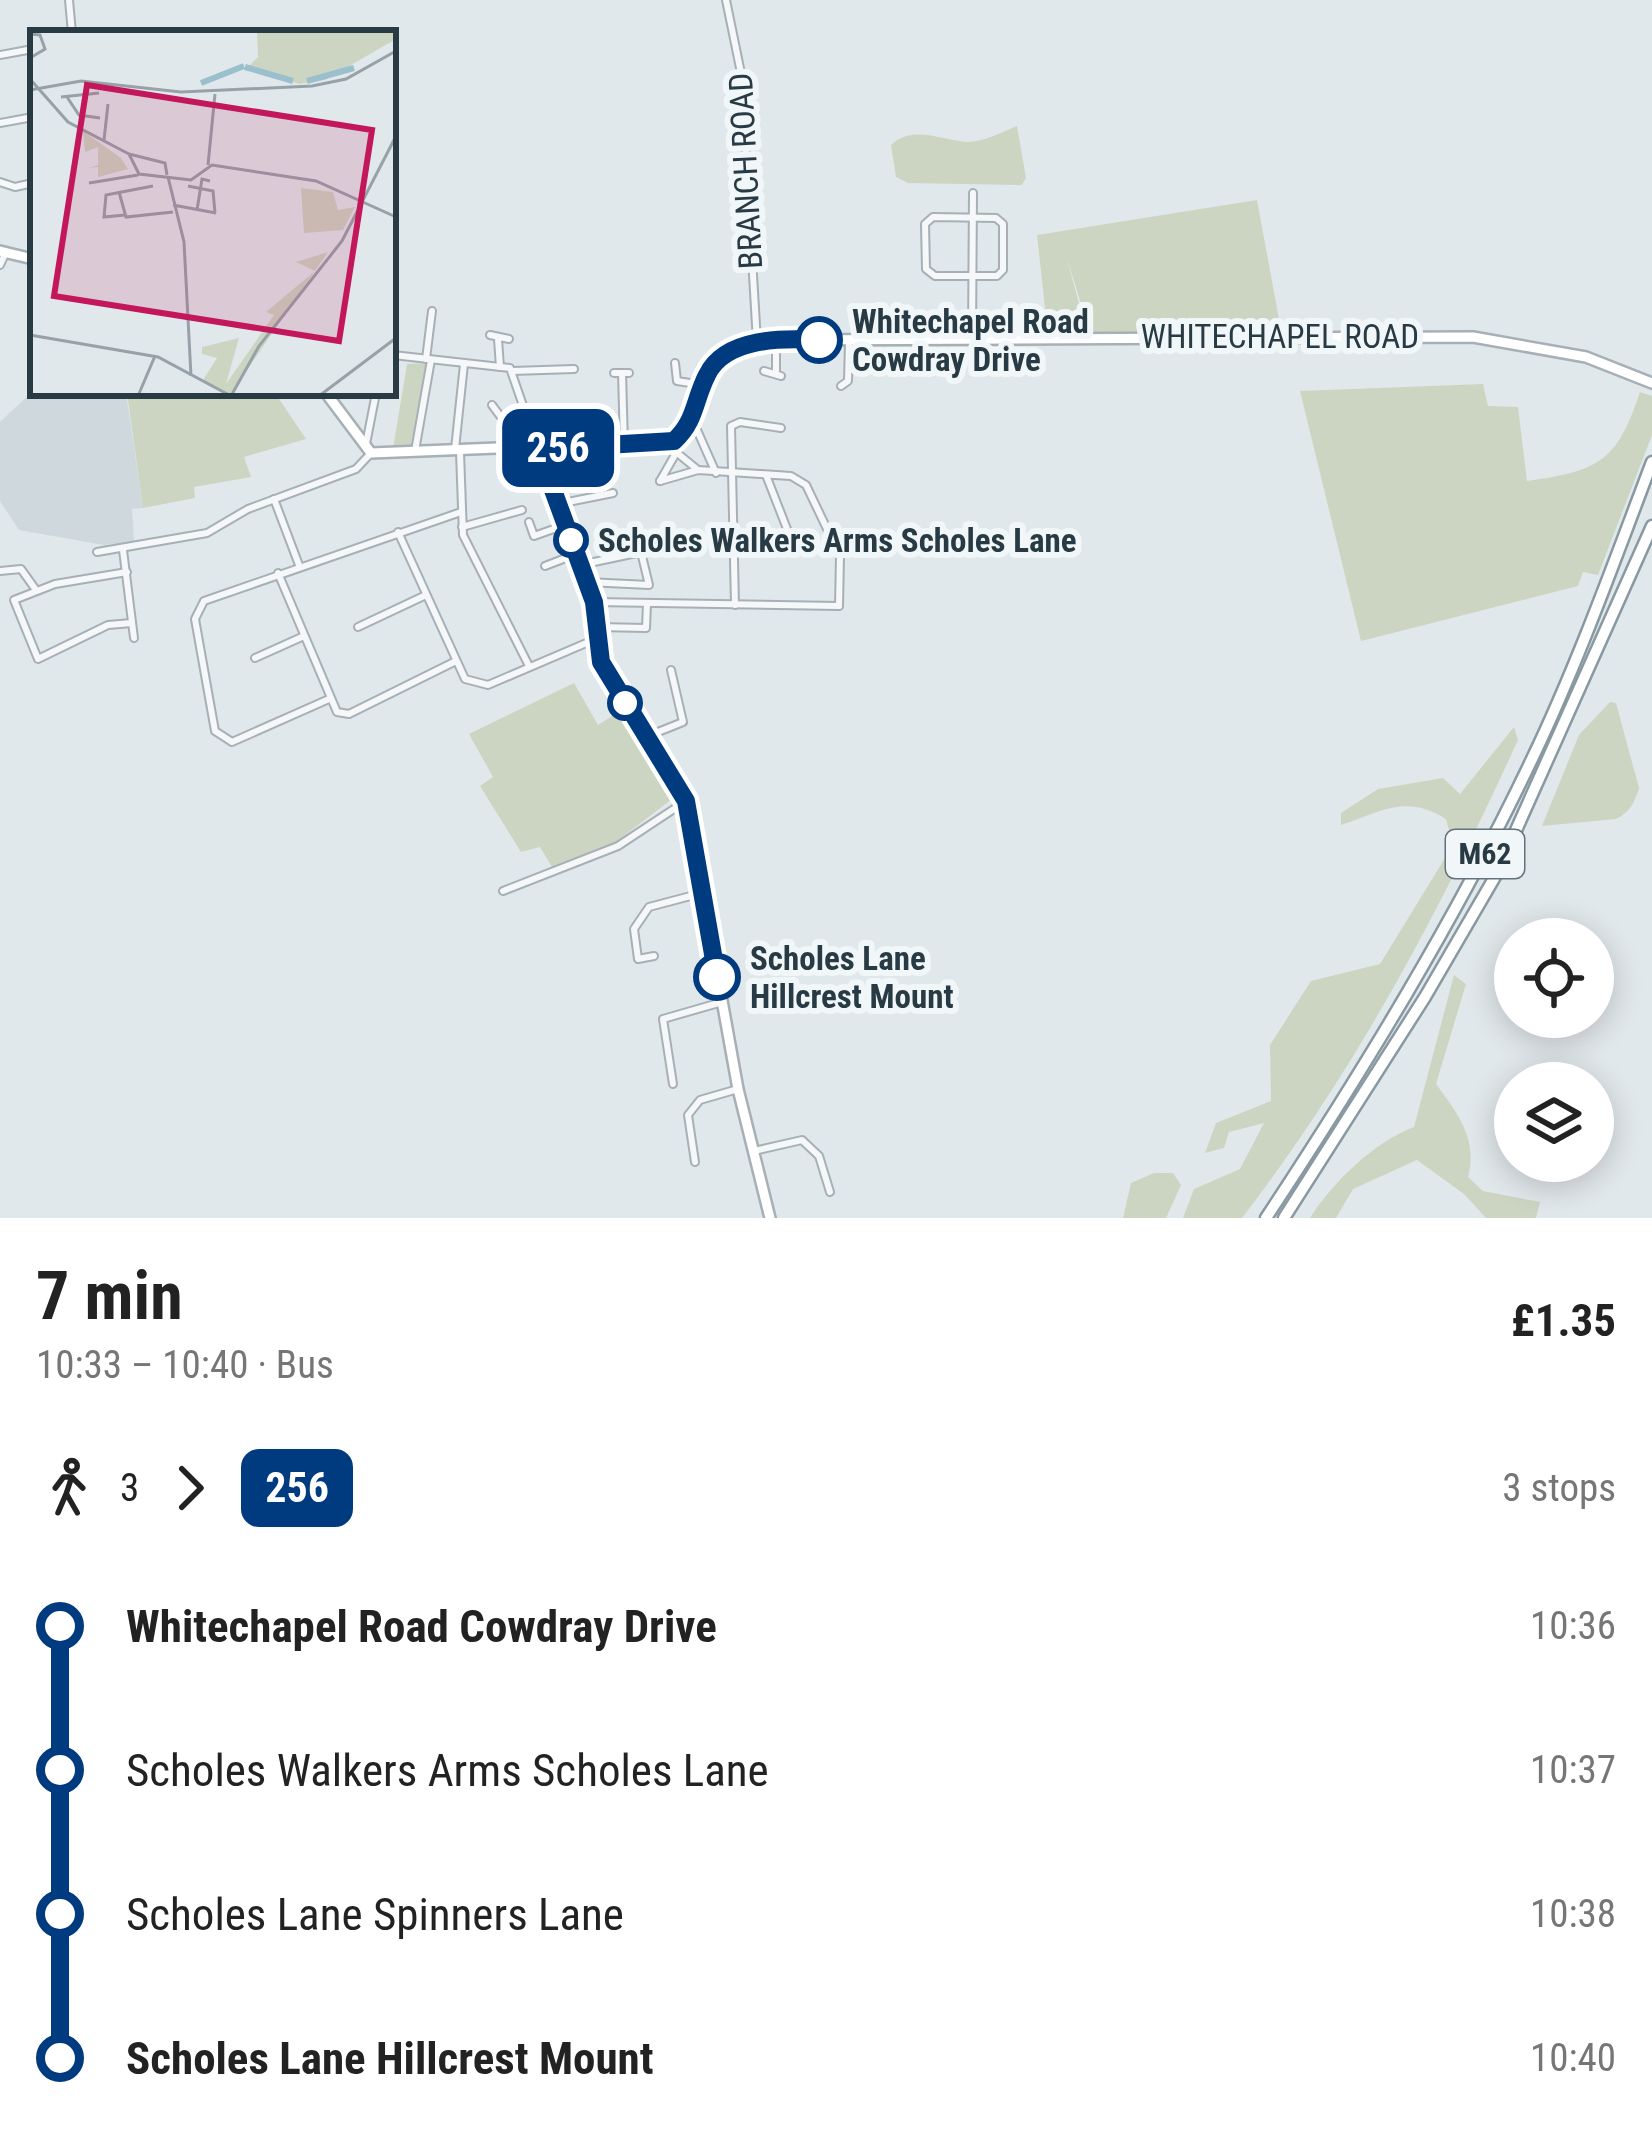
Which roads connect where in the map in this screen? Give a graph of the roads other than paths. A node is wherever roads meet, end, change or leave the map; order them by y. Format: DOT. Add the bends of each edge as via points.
graph roads {
  1 [pos="69,0"];
  2 [pos="726,0"];
  3 [pos="72,30"];
  4 [pos="30,50"];
  5 [pos="0,55"];
  6 [pos="30,118"];
  7 [pos="0,123"];
  8 [pos="0,182"];
  9 [pos="30,185"];
  10 [pos="973,193"];
  11 [pos="973,218"];
  12 [pos="3,252"];
  13 [pos="0,265"];
  14 [pos="972,276"];
  15 [pos="432,311"];
  16 [pos="972,338"];
  17 [pos="509,339"];
  18 [pos="776,340"];
  19 [pos="848,341"];
  20 [pos="757,343"];
  21 [pos="396,355"];
  22 [pos="429,359"];
  23 [pos="464,364"];
  24 [pos="676,364"];
  25 [pos="500,367"];
  26 [pos="574,369"];
  27 [pos="512,371"];
  28 [pos="764,371"];
  29 [pos="622,373"];
  30 [pos="666,381"];
  31 [pos="676,381"];
  32 [pos="1652,383"];
  33 [pos="704,385"];
  34 [pos="842,386"];
  35 [pos="328,396"];
  36 [pos="376,396"];
  37 [pos="492,405"];
  38 [pos="692,421"];
  39 [pos="781,428"];
  40 [pos="623,444"];
  41 [pos="675,446"];
  42 [pos="538,449"];
  43 [pos="368,450"];
  44 [pos="512,450"];
  45 [pos="457,452"];
  46 [pos="415,454"];
  47 [pos="1652,462"];
  48 [pos="698,470"];
  49 [pos="716,473"];
  50 [pos="735,474"];
  51 [pos="766,476"];
  52 [pos="613,493"];
  53 [pos="274,500"];
  54 [pos="558,504"];
  55 [pos="493,508"];
  56 [pos="522,510"];
  57 [pos="460,512"];
  58 [pos="494,520"];
  59 [pos="529,522"];
  60 [pos="565,525"];
  61 [pos="1652,526"];
  62 [pos="462,527"];
  63 [pos="398,532"];
  64 [pos="789,534"];
  65 [pos="715,544"];
  66 [pos="735,545"];
  67 [pos="123,550"];
  68 [pos="97,552"];
  69 [pos="578,559"];
  70 [pos="298,566"];
  71 [pos="544,566"];
  72 [pos="0,571"];
  73 [pos="127,572"];
  74 [pos="278,573"];
  75 [pos="586,582"];
  76 [pos="36,590"];
  77 [pos="426,595"];
  78 [pos="594,602"];
  79 [pos="647,603"];
  80 [pos="735,605"];
  81 [pos="132,623"];
  82 [pos="358,627"];
  83 [pos="597,632"];
  84 [pos="304,636"];
  85 [pos="134,638"];
  86 [pos="255,658"];
  87 [pos="457,661"];
  88 [pos="529,666"];
  89 [pos="671,670"];
  90 [pos="329,699"];
  91 [pos="648,736"];
  92 [pos="686,801"];
  93 [pos="503,891"];
  94 [pos="702,893"];
  95 [pos="654,956"];
  96 [pos="638,959"];
  97 [pos="630,964"];
  98 [pos="722,1002"];
  99 [pos="673,1084"];
  100 [pos="738,1089"];
  101 [pos="754,1151"];
  102 [pos="694,1162"];
  103 [pos="830,1192"];
  104 [pos="770,1218"];
  105 [pos="1265,1218"];
  106 [pos="1284,1218"];
  1 -- 3 [label="street"];
  2 -- 20 [label="street, BRANCH ROAD" via="741,73"];
  4 -- 5 [label="street"];
  6 -- 7 [label="street"];
  8 -- 9 [label="street"];
  10 -- 11 [label="street"];
  11 -- 14 [label="street"];
  11 -- 14 [label="street" via="1003,224 1003,270"];
  11 -- 14 [label="street" via="925,224 926,268 935,276"];
  12 -- 13 [label="street"];
  14 -- 16 [label="street"];
  15 -- 22 [label="street"];
  16 -- 19 [label="main road, WHITECHAPEL ROAD"];
  16 -- 32 [label="main road, WHITECHAPEL ROAD" via="1472,338 1586,357"];
  17 -- 25 [label="street" via="494,337"];
  18 -- 19 [label="main road, WHITECHAPEL ROAD"];
  18 -- 20 [label="main road, WHITECHAPEL ROAD"];
  18 -- 28 [label="street" via="779,373"];
  19 -- 34 [label="street"];
  20 -- 33 [label="main road" via="715,364"];
  21 -- 22 [label="street"];
  22 -- 23 [label="street"];
  22 -- 46 [label="street"];
  23 -- 25 [label="street"];
  23 -- 45 [label="street"];
  24 -- 31 [label="street"];
  25 -- 27 [label="street"];
  26 -- 27 [label="street"];
  27 -- 42 [label="street"];
  29 -- 40 [label="street"];
  30 -- 31 [label="street"];
  31 -- 33 [label="street"];
  33 -- 38 [label="main road"];
  35 -- 43 [label="main road"];
  36 -- 43 [label="street"];
  37 -- 44 [label="street" via="509,428"];
  38 -- 41 [label="main road"];
  38 -- 49 [label="street"];
  39 -- 50 [label="street" via="731,426"];
  40 -- 41 [label="main road"];
  40 -- 42 [label="main road"];
  41 -- 48 [label="street"];
  41 -- 48 [label="street" via="660,481"];
  42 -- 44 [label="main road"];
  42 -- 54 [label="main road"];
  43 -- 46 [label="main road"];
  43 -- 53 [label="street" via="356,469"];
  44 -- 45 [label="main road"];
  45 -- 46 [label="main road"];
  45 -- 57 [label="street"];
  47 -- 105 [label="highway, M62" via="1578,654 1484,857"];
  48 -- 49 [label="street"];
  49 -- 50 [label="street"];
  50 -- 51 [label="street"];
  50 -- 66 [label="street"];
  51 -- 64 [label="street"];
  51 -- 80 [label="street" via="791,476 817,500 840,556 841,606"];
  52 -- 54 [label="street"];
  53 -- 67 [label="street" via="207,533"];
  53 -- 70 [label="street"];
  54 -- 60 [label="main road"];
  55 -- 58 [label="street"];
  56 -- 58 [label="street"];
  57 -- 62 [label="street"];
  57 -- 63 [label="street"];
  58 -- 62 [label="street"];
  59 -- 60 [label="street" via="534,536"];
  60 -- 69 [label="main road"];
  61 -- 106 [label="highway, M62" via="1496,875"];
  62 -- 88 [label="street"];
  63 -- 70 [label="street"];
  63 -- 77 [label="street"];
  65 -- 66 [label="street"];
  66 -- 80 [label="street"];
  67 -- 68 [label="street"];
  67 -- 73 [label="street"];
  69 -- 71 [label="street"];
  69 -- 75 [label="main road"];
  69 -- 75 [label="street" via="641,552 649,585"];
  70 -- 74 [label="street"];
  72 -- 76 [label="street" via="21,569"];
  73 -- 76 [label="street"];
  73 -- 81 [label="street"];
  74 -- 84 [label="street"];
  74 -- 90 [label="street" via="204,601 195,619 215,731 232,742"];
  75 -- 78 [label="main road"];
  76 -- 81 [label="street" via="14,600 38,659 108,625"];
  77 -- 82 [label="street"];
  77 -- 87 [label="street"];
  78 -- 79 [label="street"];
  78 -- 83 [label="main road"];
  79 -- 80 [label="street"];
  79 -- 83 [label="street" via="646,628"];
  81 -- 85 [label="street"];
  83 -- 88 [label="street"];
  83 -- 91 [label="main road" via="601,662"];
  84 -- 86 [label="street"];
  84 -- 90 [label="street"];
  87 -- 88 [label="street" via="465,680 488,686"];
  87 -- 90 [label="street" via="350,714"];
  89 -- 91 [label="street" via="683,722"];
  91 -- 92 [label="main road"];
  92 -- 93 [label="street" via="617,846"];
  92 -- 94 [label="main road"];
  94 -- 96 [label="street" via="653,902 634,928"];
  94 -- 98 [label="main road"];
  95 -- 96 [label="street"];
  96 -- 97 [label="street"];
  98 -- 99 [label="street" via="663,1019"];
  98 -- 100 [label="main road"];
  100 -- 101 [label="main road"];
  100 -- 102 [label="street" via="700,1100 688,1115"];
  101 -- 103 [label="street" via="802,1141 819,1156"];
  101 -- 104 [label="main road"];
}
